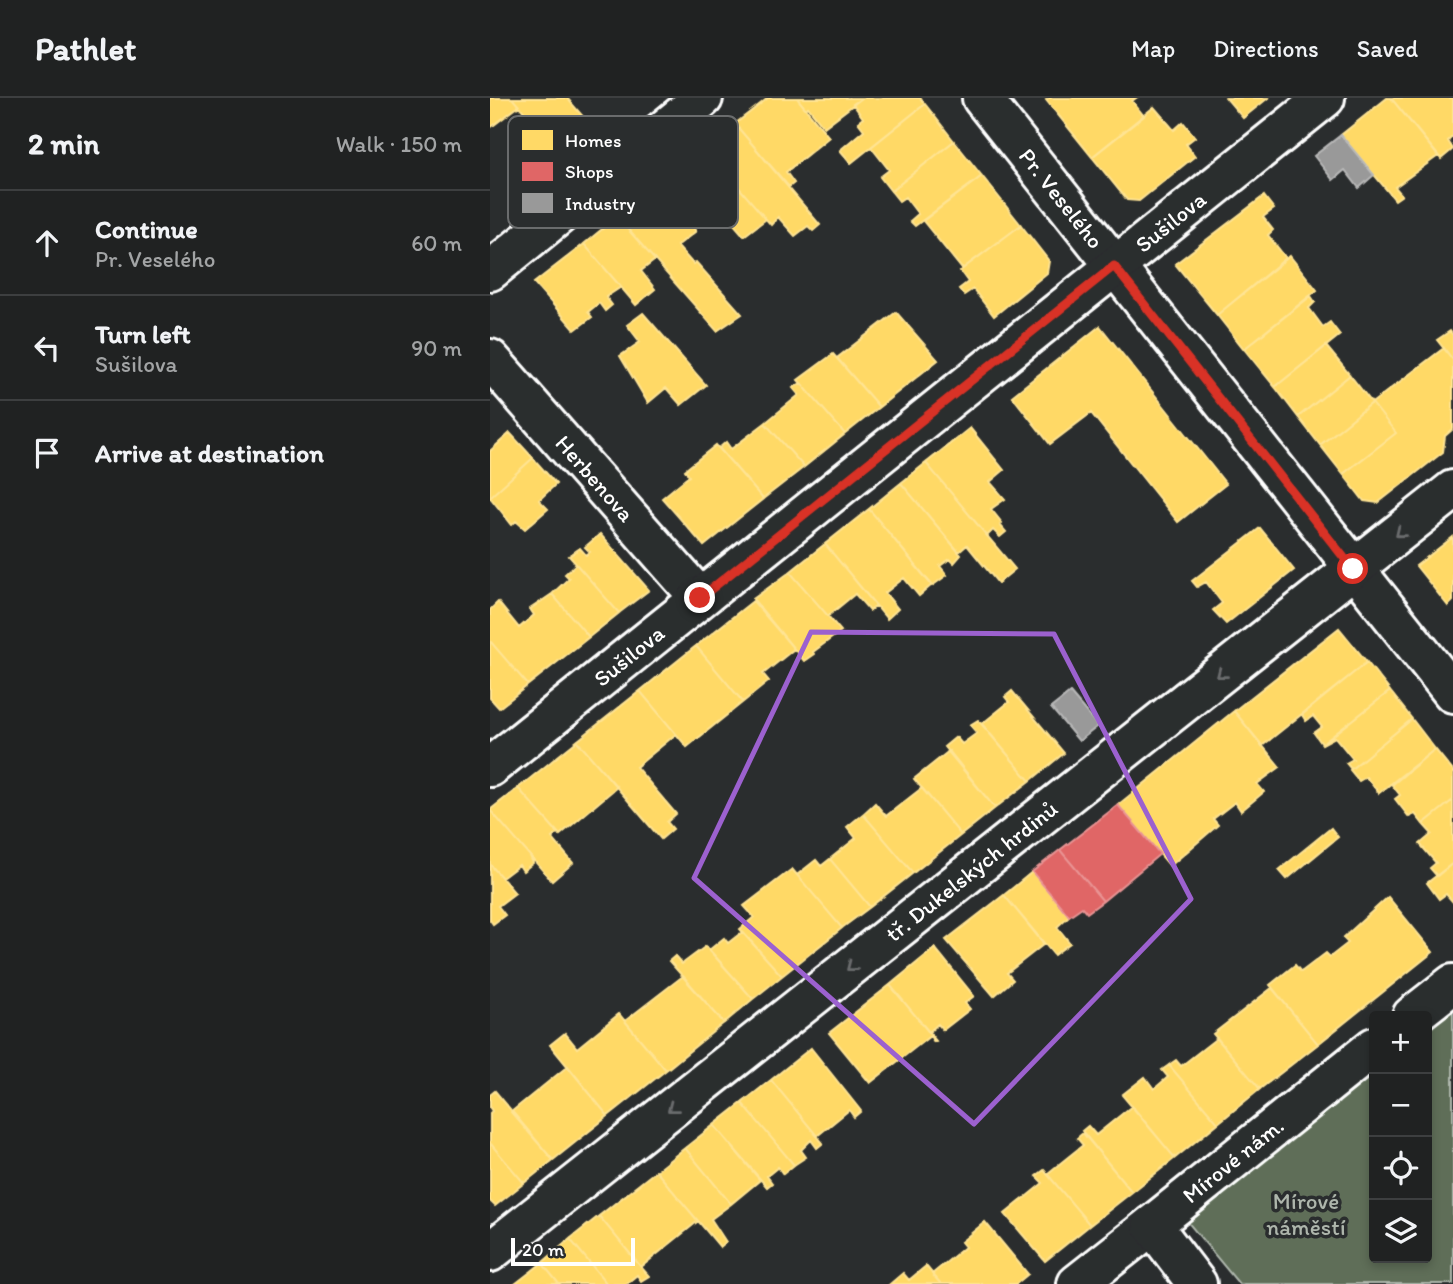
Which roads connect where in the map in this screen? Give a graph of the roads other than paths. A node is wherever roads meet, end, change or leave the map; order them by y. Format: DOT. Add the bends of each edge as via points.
graph roads {
  1 [pos="703,98"];
  2 [pos="982,98"];
  3 [pos="1325,98"];
  4 [pos="681,116"];
  5 [pos="543,228"];
  6 [pos="1114,266"];
  7 [pos="490,271"];
  8 [pos="490,359"];
  9 [pos="1453,490"];
  10 [pos="1353,569"];
  11 [pos="700,598"];
  12 [pos="1453,693"];
  13 [pos="490,767"];
  14 [pos="1453,984"];
  15 [pos="1418,1011"];
  16 [pos="1369,1051"];
  17 [pos="1152,1225"];
  18 [pos="490,1252"];
  19 [pos="1077,1284"];
  20 [pos="1197,1284"];
  1 -- 4 [label="street"];
  2 -- 6 [label="street, Pr. Veselého"];
  3 -- 6 [label="street, Sušilova"];
  5 -- 7 [label="street"];
  6 -- 10 [label="street, Pr. Veselého"];
  6 -- 11 [label="street, Sušilova"];
  8 -- 11 [label="street, Herbenova"];
  9 -- 10 [label="street, tř. Dukelských hrdinů, one-way"];
  10 -- 12 [label="street, Pr. Veselého"];
  10 -- 18 [label="street, tř. Dukelských hrdinů, one-way"];
  11 -- 13 [label="street, Sušilova"];
  14 -- 15 [label="street"];
  16 -- 17 [label="street, Mírové nám."];
  17 -- 19 [label="street, Mírové nám."];
  17 -- 20 [label="street"];
}
